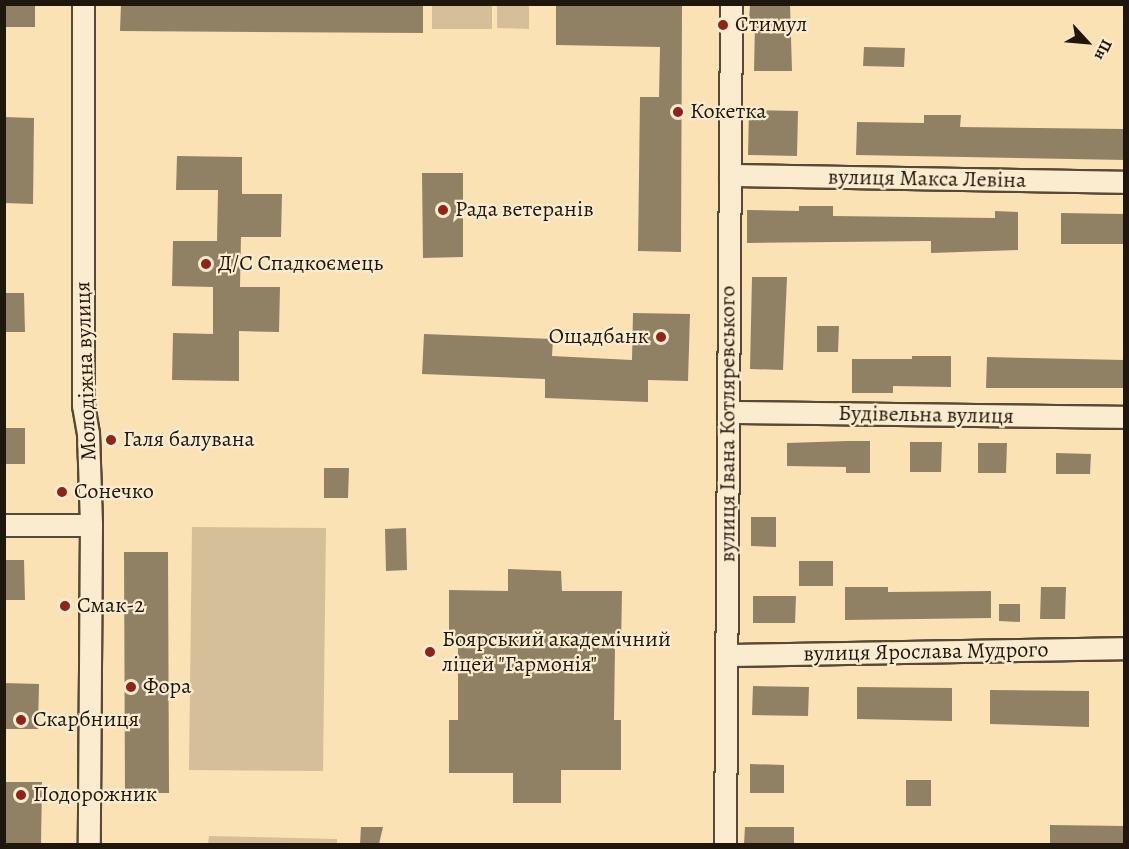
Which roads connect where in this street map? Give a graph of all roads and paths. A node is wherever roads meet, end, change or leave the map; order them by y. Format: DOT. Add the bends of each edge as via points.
graph roads {
  1 [pos="83,4"];
  2 [pos="731,4"];
  3 [pos="730,175"];
  4 [pos="1125,182"];
  5 [pos="728,412"];
  6 [pos="1125,417"];
  7 [pos="4,525"];
  8 [pos="91,525"];
  9 [pos="1125,648"];
  10 [pos="727,655"];
  11 [pos="89,844"];
  12 [pos="725,844"];
  1 -- 8 [label="street, Молодіжна вулиця" via="83,405 88,433"];
  2 -- 3 [label="street, вулиця Івана Котляревського"];
  3 -- 4 [label="street, вулиця Макса Левіна"];
  3 -- 5 [label="street, вулиця Івана Котляревського"];
  5 -- 6 [label="street, Будівельна вулиця"];
  5 -- 10 [label="street, вулиця Івана Котляревського"];
  7 -- 8 [label="street"];
  8 -- 11 [label="street, Молодіжна вулиця"];
  9 -- 10 [label="street, вулиця Ярослава Мудрого"];
  10 -- 12 [label="street, вулиця Івана Котляревського"];
}
